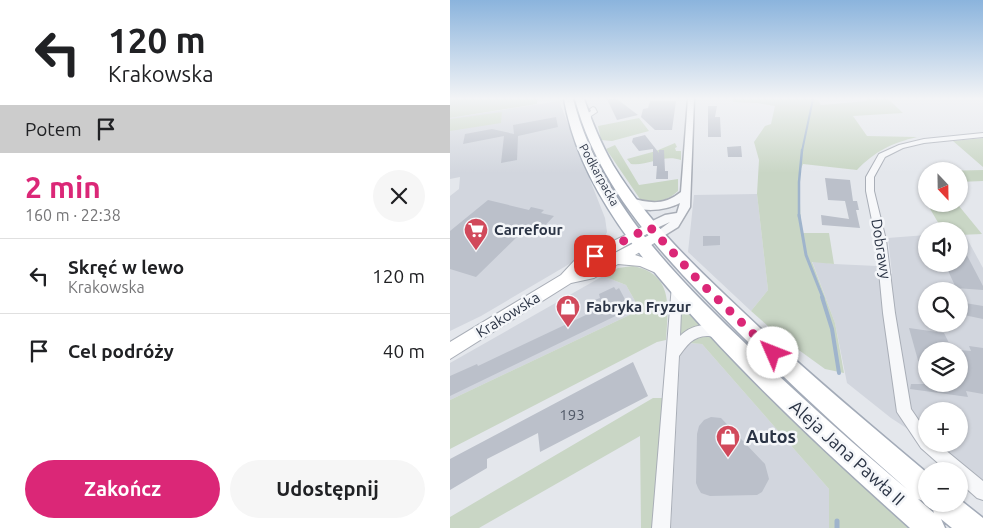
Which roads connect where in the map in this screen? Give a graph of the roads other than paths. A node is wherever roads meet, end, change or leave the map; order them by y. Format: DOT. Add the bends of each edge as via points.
graph roads {
  1 [pos="573,124"];
  2 [pos="587,124"];
  3 [pos="690,124"];
  4 [pos="983,135"];
  5 [pos="686,193"];
  6 [pos="630,201"];
  7 [pos="623,219"];
  8 [pos="646,236"];
  9 [pos="613,253"];
  10 [pos="670,278"];
  11 [pos="720,332"];
  12 [pos="450,350"];
  13 [pos="674,353"];
  14 [pos="918,432"];
  15 [pos="936,452"];
  16 [pos="918,481"];
  17 [pos="983,492"];
  18 [pos="954,512"];
  19 [pos="661,528"];
  20 [pos="931,528"];
  21 [pos="974,528"];
  1 -- 7 [label="main road, Podkarpacka"];
  2 -- 6 [label="main road, Podkarpacka" via="608,167"];
  3 -- 5 [label="street"];
  4 -- 14 [label="street, Dobrawy" via="901,146 882,156 870,177 904,412"];
  5 -- 6 [label="street" via="676,201 655,207"];
  5 -- 8 [label="street" via="680,220 672,228"];
  6 -- 8 [label="main road, Podkarpacka"];
  7 -- 8 [label="main road, Podkarpacka"];
  7 -- 9 [label="main road"];
  8 -- 9 [label="main road, Krakowska"];
  8 -- 10 [label="main road, Aleja Jana Pawła II"];
  8 -- 16 [label="main road, Aleja Jana Pawła II"];
  9 -- 10 [label="main road" via="648,262"];
  9 -- 12 [label="main road, Krakowska" via="589,274 566,278"];
  10 -- 11 [label="main road, Aleja Jana Pawła II"];
  10 -- 13 [label="street"];
  11 -- 13 [label="street" via="698,330 685,336"];
  11 -- 20 [label="main road, Aleja Jana Pawła II" via="796,407"];
  13 -- 19 [label="street"];
  15 -- 17 [label="street, Dobrawy"];
  18 -- 21 [label="main road"];
}
